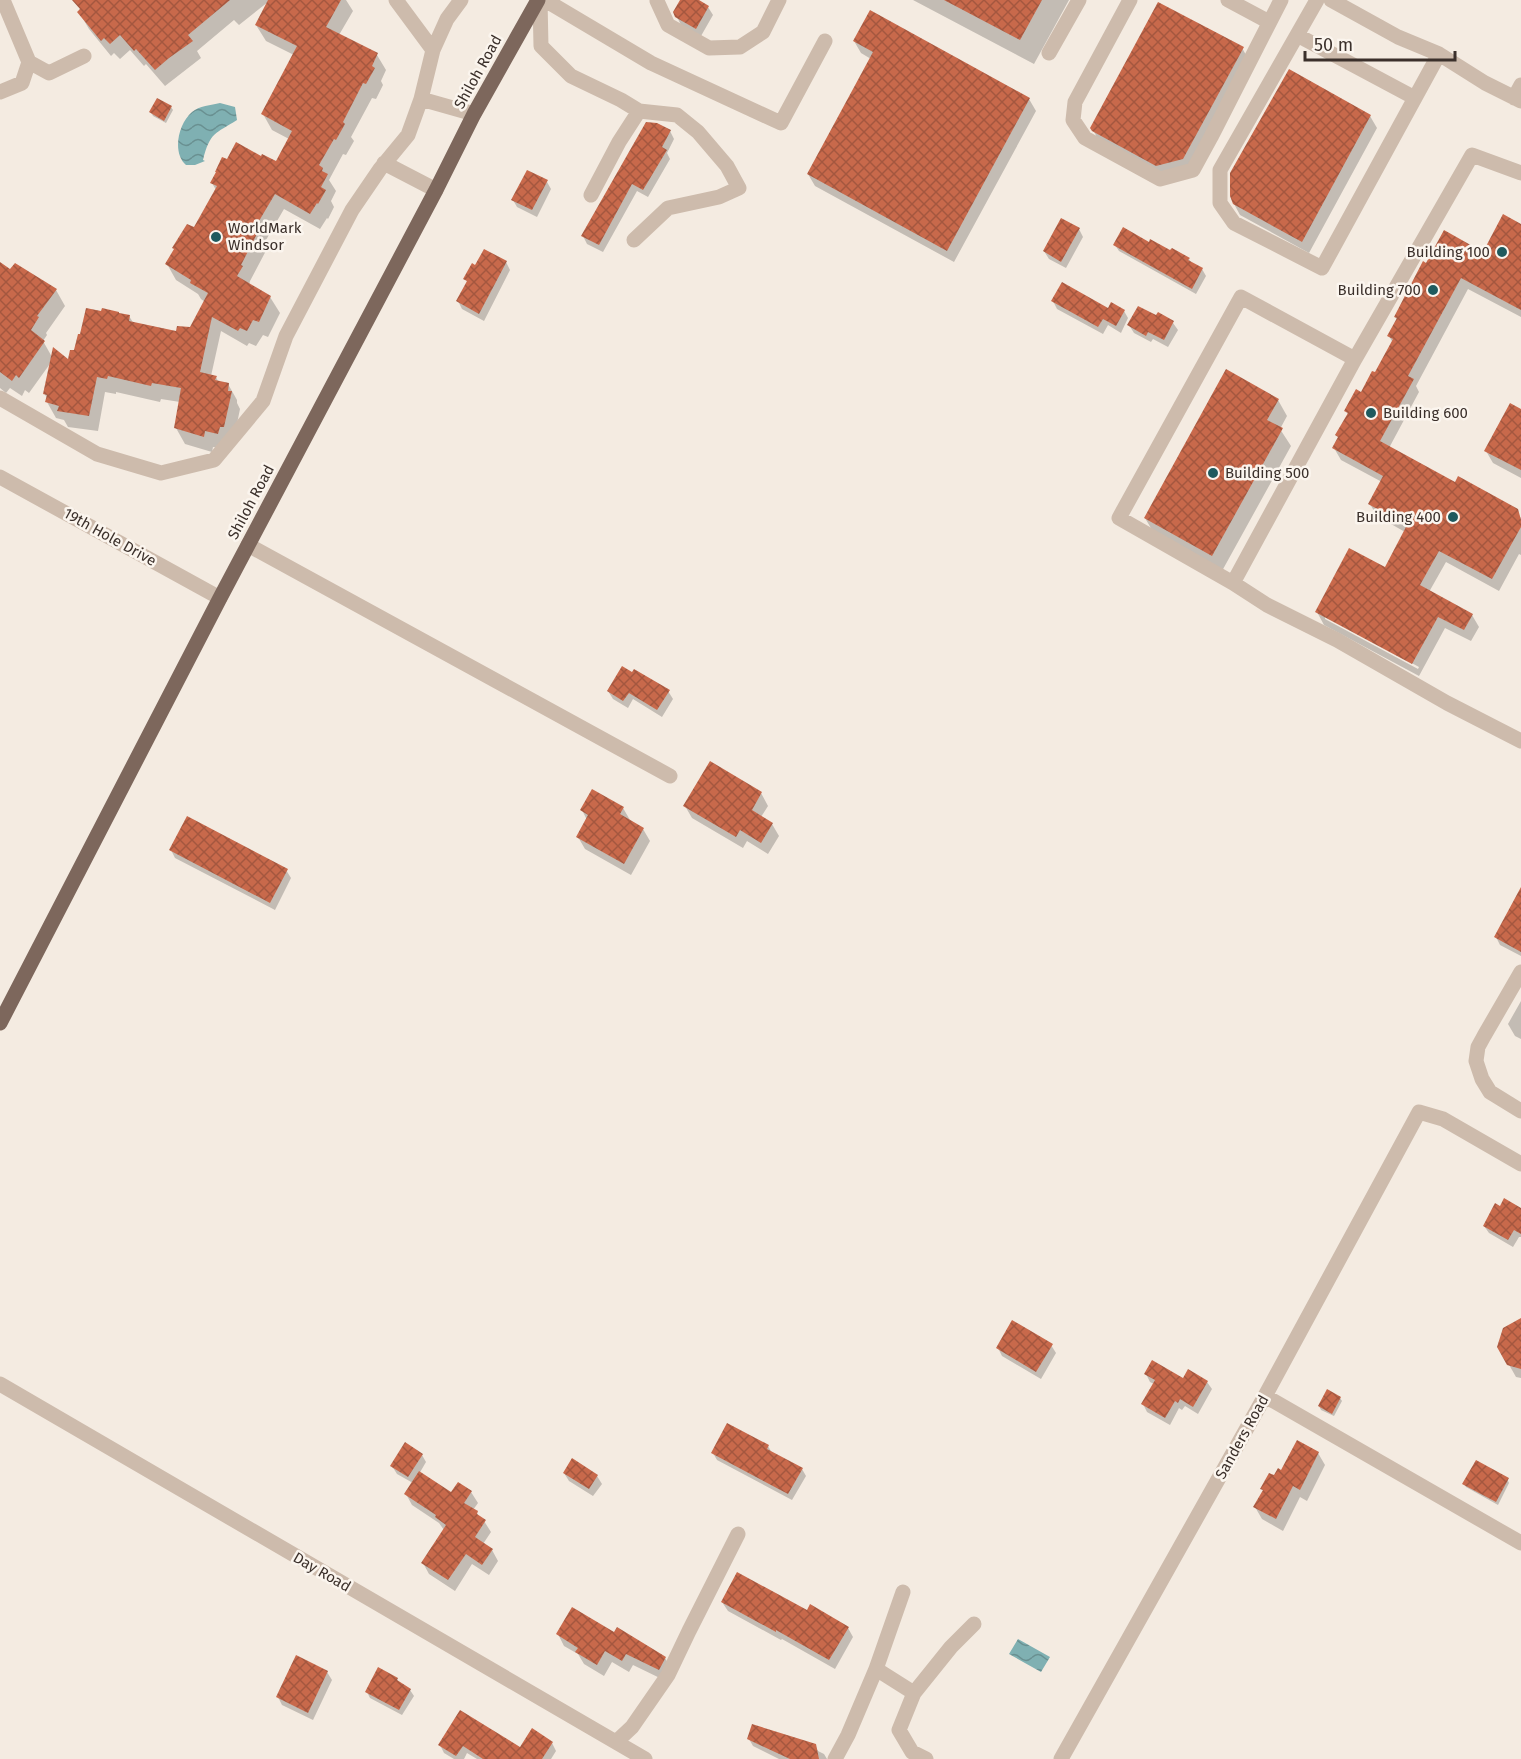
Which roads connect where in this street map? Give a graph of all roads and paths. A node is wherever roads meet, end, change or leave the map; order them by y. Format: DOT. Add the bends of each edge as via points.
graph roads {
  1 [pos="3,0"];
  2 [pos="396,0"];
  3 [pos="461,0"];
  4 [pos="539,0"];
  5 [pos="545,0"];
  6 [pos="778,0"];
  7 [pos="1079,0"];
  8 [pos="1130,0"];
  9 [pos="1228,0"];
  10 [pos="1281,0"];
  11 [pos="1317,0"];
  12 [pos="1331,0"];
  13 [pos="661,3"];
  14 [pos="1269,22"];
  15 [pos="1297,35"];
  16 [pos="825,41"];
  17 [pos="433,50"];
  18 [pos="1048,53"];
  19 [pos="1439,54"];
  20 [pos="84,56"];
  21 [pos="28,62"];
  22 [pos="0,92"];
  23 [pos="1519,95"];
  24 [pos="1415,98"];
  25 [pos="421,99"];
  26 [pos="639,111"];
  27 [pos="474,114"];
  28 [pos="1211,137"];
  29 [pos="1231,151"];
  30 [pos="384,163"];
  31 [pos="1521,172"];
  32 [pos="436,190"];
  33 [pos="591,195"];
  34 [pos="634,240"];
  35 [pos="1355,359"];
  36 [pos="0,398"];
  37 [pos="0,477"];
  38 [pos="248,545"];
  39 [pos="1233,583"];
  40 [pos="220,598"];
  41 [pos="1521,741"];
  42 [pos="670,776"];
  43 [pos="1521,972"];
  44 [pos="0,1023"];
  45 [pos="1521,1111"];
  46 [pos="1521,1164"];
  47 [pos="0,1384"];
  48 [pos="1265,1396"];
  49 [pos="738,1534"];
  50 [pos="1521,1543"];
  51 [pos="903,1593"];
  52 [pos="974,1624"];
  53 [pos="876,1669"];
  54 [pos="914,1693"];
  55 [pos="616,1742"];
  56 [pos="645,1759"];
  57 [pos="835,1759"];
  58 [pos="926,1759"];
  59 [pos="1062,1759"];
  1 -- 21 [label="street"];
  2 -- 17 [label="street"];
  3 -- 17 [label="street"];
  4 -- 26 [label="street" via="541,46 572,76"];
  4 -- 27 [label="main road, Shiloh Road"];
  5 -- 16 [label="street" via="651,63 781,123"];
  6 -- 13 [label="street" via="763,32 740,47 709,48 668,25"];
  7 -- 18 [label="street"];
  8 -- 28 [label="street" via="1075,102 1073,120 1085,138 1161,179 1193,170"];
  9 -- 14 [label="street"];
  10 -- 14 [label="street"];
  11 -- 15 [label="street"];
  12 -- 19 [label="street" via="1398,37"];
  14 -- 28 [label="street"];
  15 -- 24 [label="street"];
  15 -- 29 [label="street"];
  17 -- 25 [label="street"];
  19 -- 23 [label="street" via="1485,82"];
  19 -- 24 [label="street"];
  20 -- 21 [label="street" via="48,74"];
  21 -- 22 [label="street" via="22,83"];
  24 -- 29 [label="street" via="1322,268 1234,223 1220,203 1220,170"];
  25 -- 27 [label="street"];
  25 -- 30 [label="street" via="408,135"];
  26 -- 33 [label="street"];
  26 -- 34 [label="street" via="677,115 698,132 727,166 739,188 668,208"];
  27 -- 32 [label="main road, Shiloh Road"];
  28 -- 29 [label="street"];
  30 -- 32 [label="street"];
  30 -- 36 [label="street" via="352,210 286,336 262,401 214,460 161,473 97,454"];
  31 -- 35 [label="street" via="1472,155"];
  32 -- 38 [label="main road, Shiloh Road"];
  35 -- 39 [label="street"];
  35 -- 39 [label="street" via="1240,297 1119,518"];
  37 -- 40 [label="street, 19th Hole Drive"];
  38 -- 40 [label="main road, Shiloh Road"];
  38 -- 42 [label="street"];
  39 -- 41 [label="street"];
  40 -- 44 [label="main road, Shiloh Road"];
  43 -- 45 [label="street" via="1478,1047 1476,1061 1490,1092"];
  46 -- 48 [label="street, Sanders Road" via="1443,1119 1419,1112"];
  47 -- 55 [label="street, Day Road"];
  48 -- 50 [label="street"];
  48 -- 59 [label="street, Sanders Road"];
  49 -- 55 [label="street" via="668,1675 632,1727"];
  51 -- 53 [label="street"];
  52 -- 54 [label="street"];
  53 -- 54 [label="street"];
  53 -- 57 [label="street"];
  54 -- 58 [label="street" via="898,1730 912,1752"];
  55 -- 56 [label="street, Day Road"];
}
